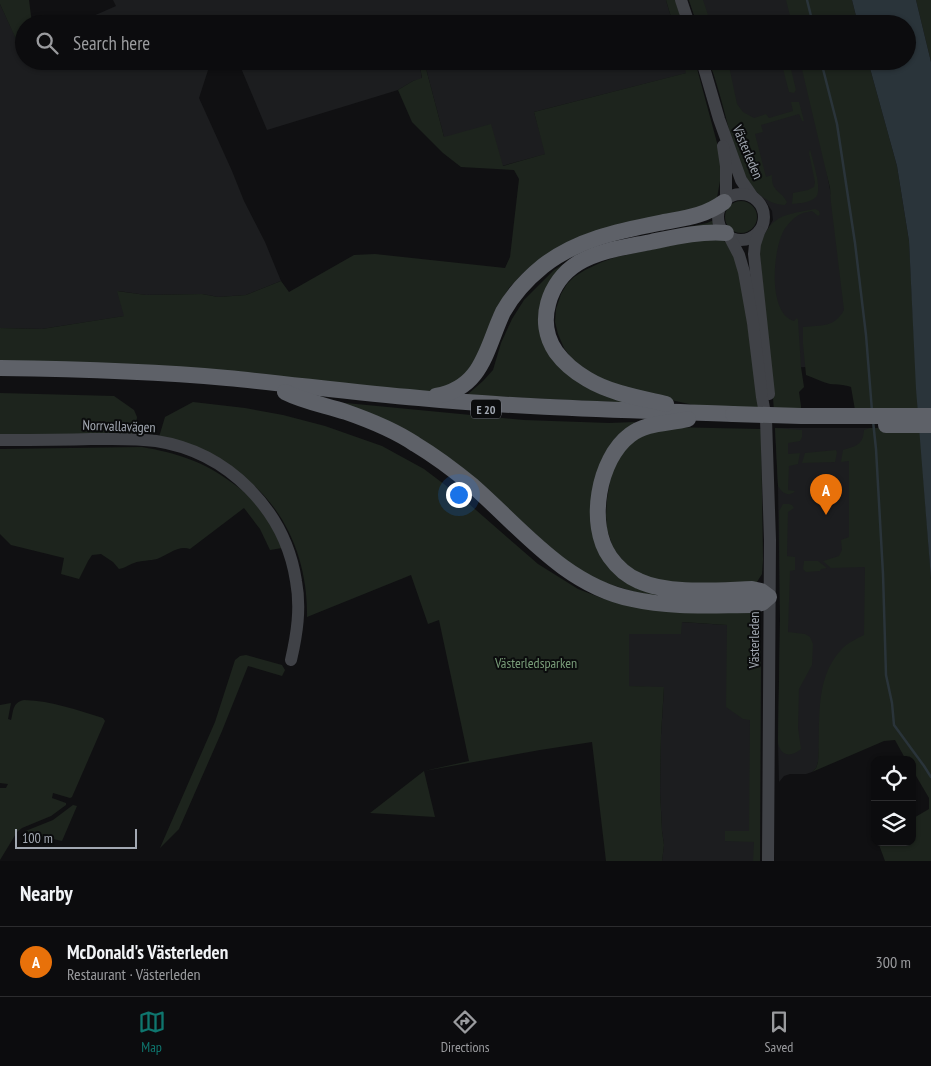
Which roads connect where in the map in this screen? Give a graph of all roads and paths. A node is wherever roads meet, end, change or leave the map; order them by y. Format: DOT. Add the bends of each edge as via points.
graph roads {
  1 [pos="681,0"];
  2 [pos="686,15"];
  3 [pos="705,70"];
  4 [pos="719,119"];
  5 [pos="752,196"];
  6 [pos="725,200"];
  7 [pos="759,232"];
  8 [pos="727,235"];
  9 [pos="0,368"];
  10 [pos="0,377"];
  11 [pos="285,392"];
  12 [pos="420,398"];
  13 [pos="691,416"];
  14 [pos="931,416"];
  15 [pos="732,418"];
  16 [pos="766,419"];
  17 [pos="931,425"];
  18 [pos="0,440"];
  19 [pos="769,597"];
  20 [pos="292,660"];
  21 [pos="768,861"];
  1 -- 2 [label="main road"];
  3 -- 4 [label="main road, Västerleden"];
  4 -- 5 [label="main road, Västerleden" via="741,180"];
  4 -- 6 [label="main road, Västerleden" via="726,166"];
  5 -- 6 [label="main road" via="740,194"];
  5 -- 7 [label="main road" via="764,212"];
  6 -- 8 [label="main road" via="718,220"];
  6 -- 12 [label="highway, E 20" via="700,215 614,233 564,251 526,280 515,294 504,310 482,363 471,378 450,392"];
  7 -- 8 [label="main road" via="745,239"];
  7 -- 16 [label="main road, Västerleden" via="754,254 770,396"];
  8 -- 13 [label="highway, E 20" via="693,234 592,256 566,272 556,284 546,310 547,330 556,351 578,374 616,391 678,406"];
  8 -- 16 [label="main road, Västerleden" via="739,255 744,272"];
  9 -- 12 [label="highway, E 20" via="128,371"];
  10 -- 11 [label="highway, E 20" via="185,384"];
  11 -- 13 [label="highway, E 20" via="484,409"];
  11 -- 19 [label="highway, E 20" via="346,412 413,442 474,487 560,565 611,593 655,603 688,605 753,605"];
  12 -- 13 [label="highway, E 20"];
  13 -- 15 [label="highway, E 20"];
  13 -- 19 [label="highway, E 20" via="640,429 616,449 603,476 598,503 598,522 604,545 618,567 650,585 683,590 752,589"];
  14 -- 15 [label="highway, E 20, bridge"];
  15 -- 17 [label="highway, E 20"];
  16 -- 19 [label="main road, Västerleden"];
  18 -- 20 [label="main road, Norrvallavägen" via="156,441 203,456 238,478 267,509 290,557 297,583 298,609"];
  19 -- 21 [label="main road, Västerleden"];
}
